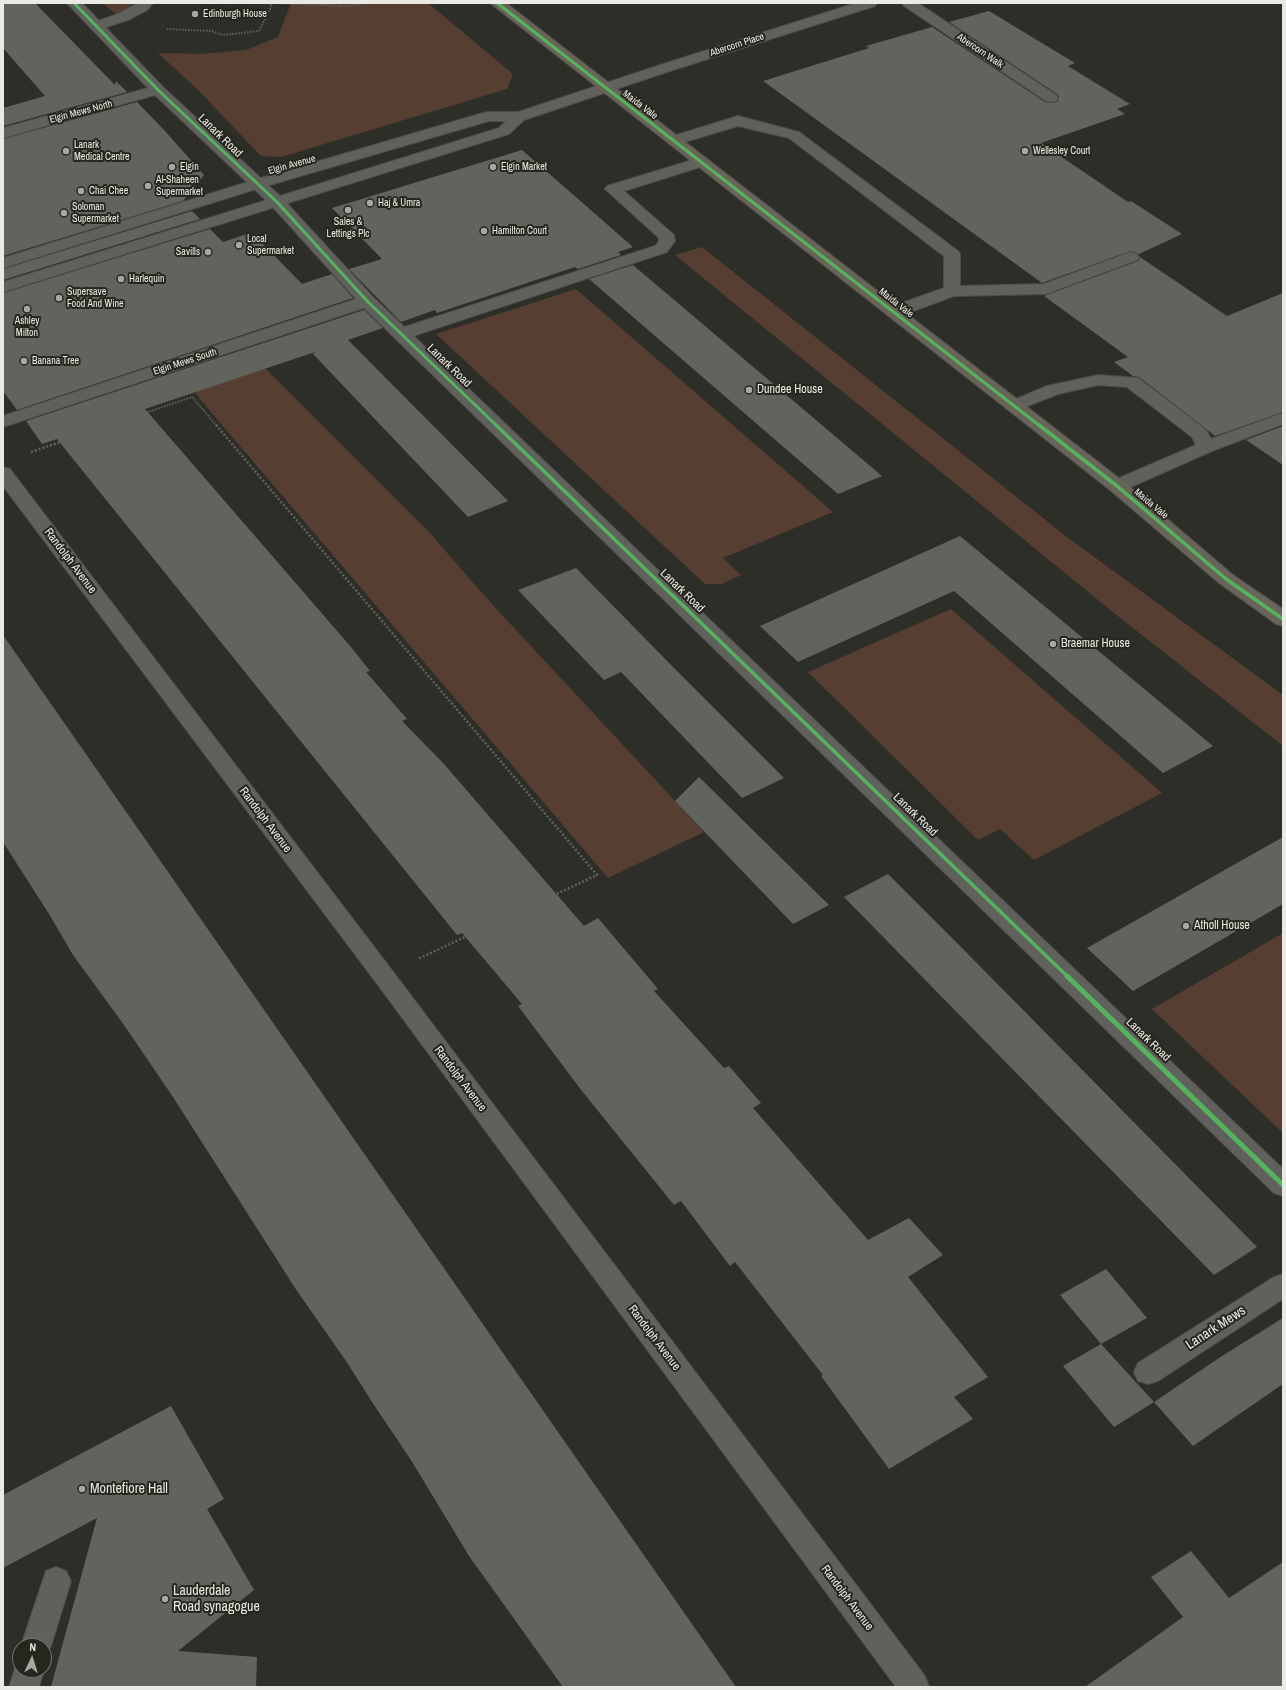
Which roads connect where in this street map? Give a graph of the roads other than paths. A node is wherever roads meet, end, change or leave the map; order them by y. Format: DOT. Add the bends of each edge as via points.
graph roads {
  1 [pos="74,3"];
  2 [pos="146,3"];
  3 [pos="497,3"];
  4 [pos="870,3"];
  5 [pos="909,3"];
  6 [pos="97,26"];
  7 [pos="606,88"];
  8 [pos="158,90"];
  9 [pos="1051,98"];
  10 [pos="519,118"];
  11 [pos="3,133"];
  12 [pos="675,140"];
  13 [pos="702,162"];
  14 [pos="257,184"];
  15 [pos="277,202"];
  16 [pos="1131,257"];
  17 [pos="3,263"];
  18 [pos="3,287"];
  19 [pos="952,291"];
  20 [pos="367,301"];
  21 [pos="894,312"];
  22 [pos="401,334"];
  23 [pos="1015,406"];
  24 [pos="1283,418"];
  25 [pos="3,422"];
  26 [pos="1206,447"];
  27 [pos="3,473"];
  28 [pos="1117,486"];
  29 [pos="1283,619"];
  30 [pos="1283,1185"];
  31 [pos="1283,1284"];
  32 [pos="1148,1372"];
  33 [pos="56,1581"];
  34 [pos="38,1638"];
  35 [pos="914,1687"];
  1 -- 6 [label="street, Lanark Road"];
  2 -- 6 [label="street" via="123,18"];
  3 -- 7 [label="main road, Maida Vale"];
  4 -- 7 [label="street, Abercorn Place"];
  5 -- 9 [label="street, Abercorn Walk"];
  6 -- 8 [label="street, Lanark Road"];
  7 -- 10 [label="street, Elgin Avenue"];
  7 -- 12 [label="main road, Maida Vale"];
  8 -- 11 [label="street, Elgin Mews North"];
  8 -- 14 [label="street, Lanark Road"];
  10 -- 14 [label="street, Elgin Avenue" via="488,116"];
  10 -- 15 [label="street, Elgin Avenue" via="504,132"];
  12 -- 13 [label="main road, Maida Vale"];
  12 -- 19 [label="street" via="738,121 794,135 952,254"];
  13 -- 21 [label="main road, Maida Vale"];
  13 -- 22 [label="street" via="613,189 666,235 667,241 661,249"];
  14 -- 15 [label="street, Lanark Road"];
  14 -- 17 [label="street, Elgin Avenue"];
  15 -- 18 [label="street, Elgin Avenue"];
  15 -- 20 [label="street, Lanark Road"];
  16 -- 19 [label="street" via="1046,290"];
  19 -- 21 [label="street"];
  20 -- 22 [label="street, Lanark Road"];
  20 -- 25 [label="street, Elgin Mews South"];
  21 -- 23 [label="main road, Maida Vale"];
  22 -- 30 [label="street, Lanark Road"];
  23 -- 26 [label="street" via="1053,390 1098,380 1132,382 1200,434"];
  23 -- 28 [label="main road, Maida Vale"];
  24 -- 26 [label="street"];
  26 -- 28 [label="street"];
  27 -- 35 [label="street, Randolph Avenue" via="383,975"];
  28 -- 29 [label="main road, Maida Vale" via="1226,579"];
  31 -- 32 [label="street, Lanark Mews"];
  33 -- 34 [label="street"];
}
